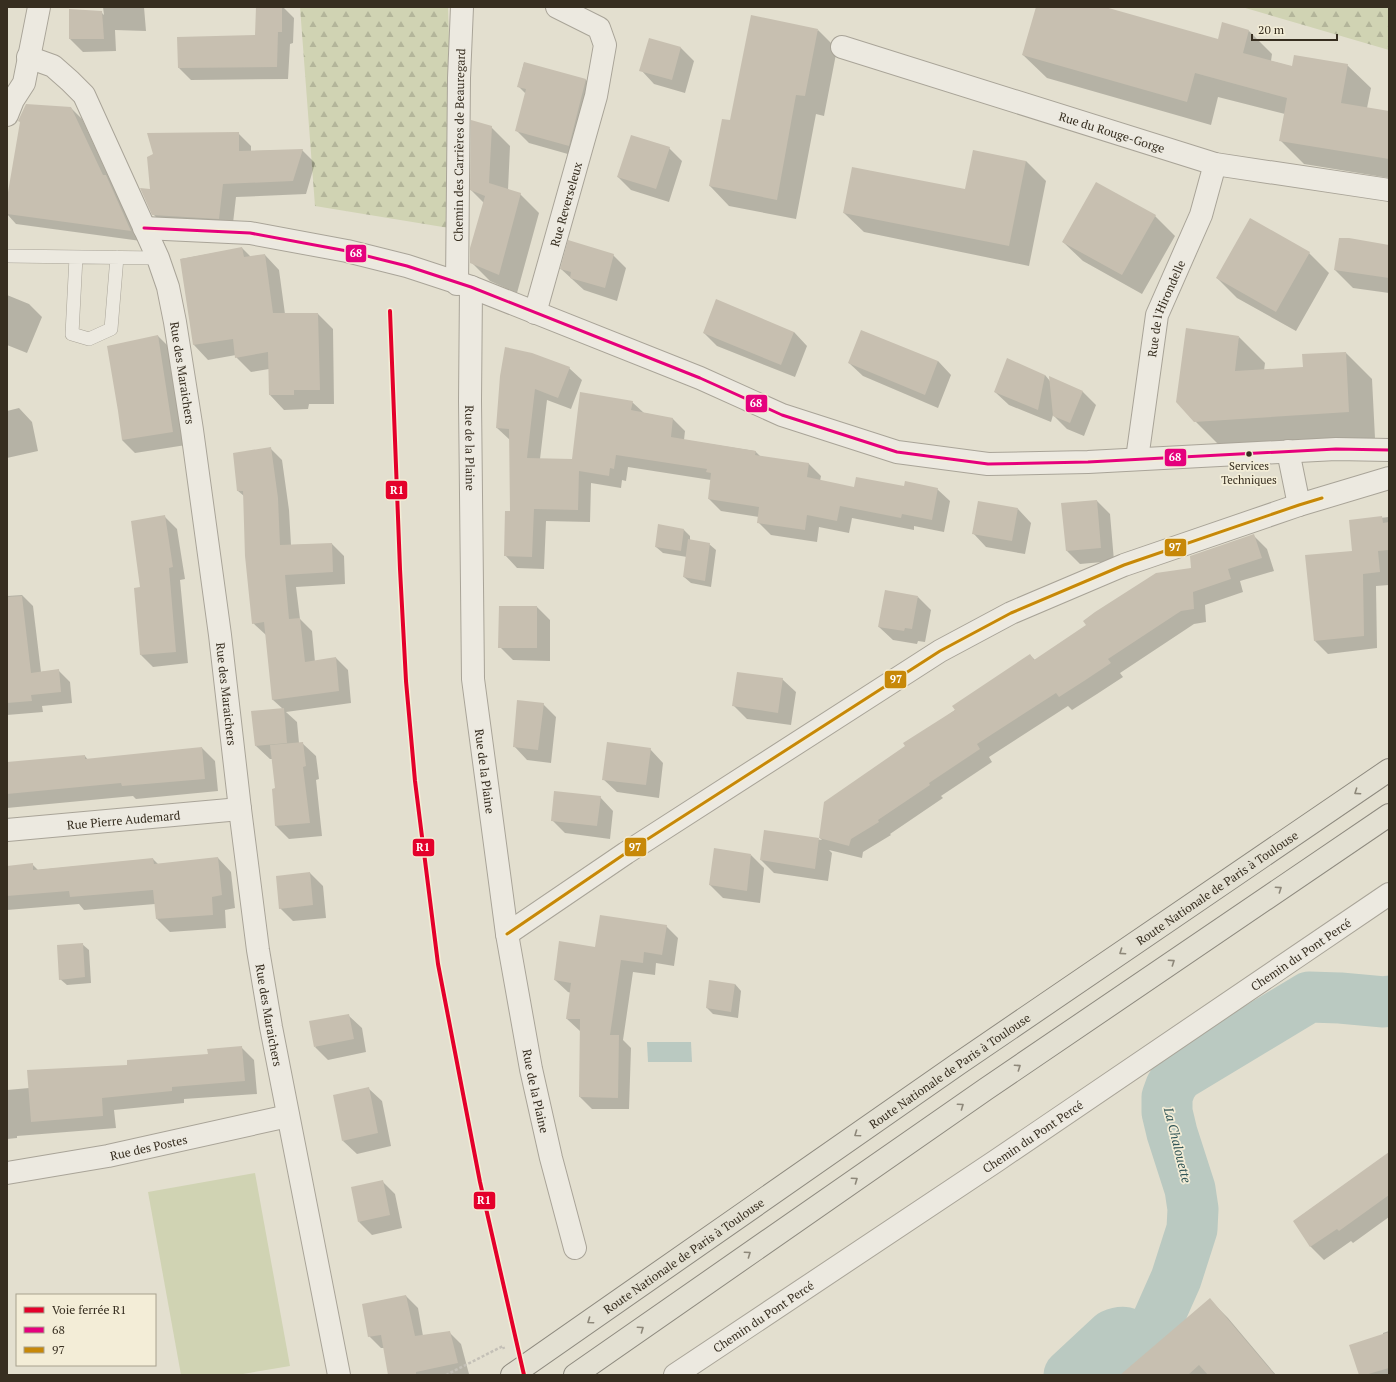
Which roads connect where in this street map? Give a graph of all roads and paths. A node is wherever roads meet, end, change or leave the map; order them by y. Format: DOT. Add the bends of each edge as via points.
graph roads {
  1 [pos="39,7"];
  2 [pos="462,7"];
  3 [pos="558,7"];
  4 [pos="842,46"];
  5 [pos="28,57"];
  6 [pos="7,115"];
  7 [pos="1215,164"];
  8 [pos="1389,190"];
  9 [pos="144,228"];
  10 [pos="7,256"];
  11 [pos="76,257"];
  12 [pos="117,258"];
  13 [pos="158,258"];
  14 [pos="464,285"];
  15 [pos="535,313"];
  16 [pos="1389,450"];
  17 [pos="1288,451"];
  18 [pos="1137,459"];
  19 [pos="1389,478"];
  20 [pos="1299,505"];
  21 [pos="1389,770"];
  22 [pos="240,809"];
  23 [pos="1389,815"];
  24 [pos="7,830"];
  25 [pos="1389,894"];
  26 [pos="506,934"];
  27 [pos="288,1116"];
  28 [pos="7,1172"];
  29 [pos="576,1248"];
  30 [pos="503,1346"];
  31 [pos="339,1375"];
  32 [pos="446,1375"];
  33 [pos="512,1375"];
  34 [pos="575,1375"];
  35 [pos="675,1375"];
  1 -- 5 [label="street"];
  2 -- 14 [label="street, Chemin des Carrières de Beauregard" via="459,78"];
  3 -- 15 [label="street, Rue Reverseleux" via="599,28 605,45 596,96"];
  4 -- 7 [label="street, Rue du Rouge-Gorge"];
  5 -- 6 [label="street" via="24,83"];
  5 -- 9 [label="street, Rue des Maraichers" via="53,66 84,95"];
  7 -- 8 [label="street, Rue du Rouge-Gorge"];
  7 -- 18 [label="street, Rue de l'Hirondelle" via="1201,215 1157,315"];
  9 -- 13 [label="street, Rue des Maraichers"];
  9 -- 14 [label="street" via="250,233 347,251 407,266"];
  10 -- 11 [label="lane"];
  11 -- 12 [label="lane"];
  11 -- 12 [label="lane" via="72,334 89,339 111,329"];
  12 -- 13 [label="lane"];
  13 -- 22 [label="street, Rue des Maraichers" via="168,287 175,322 192,430 219,627"];
  14 -- 15 [label="street"];
  14 -- 26 [label="street, Rue de la Plaine" via="470,401 473,679"];
  15 -- 18 [label="street" via="700,378 782,415 897,452 988,464"];
  16 -- 17 [label="street"];
  17 -- 18 [label="street"];
  17 -- 20 [label="street"];
  19 -- 20 [label="street"];
  20 -- 26 [label="street" via="1124,565 1012,613 940,651 626,853"];
  21 -- 33 [label="main road, Route Nationale de Paris à Toulouse, one-way" via="958,1064"];
  22 -- 24 [label="street, Rue Pierre Audemard"];
  22 -- 27 [label="street, Rue des Maraichers" via="260,957"];
  34 -- 23 [label="main road, one-way" via="986,1089"];
  25 -- 35 [label="street, Chemin du Pont Percé"];
  26 -- 29 [label="street, Rue de la Plaine" via="531,1069"];
  27 -- 28 [label="street, Rue des Postes" via="108,1156"];
  27 -- 31 [label="street, Rue des Maraichers"];
  30 -- 32 [label="path"];
}
